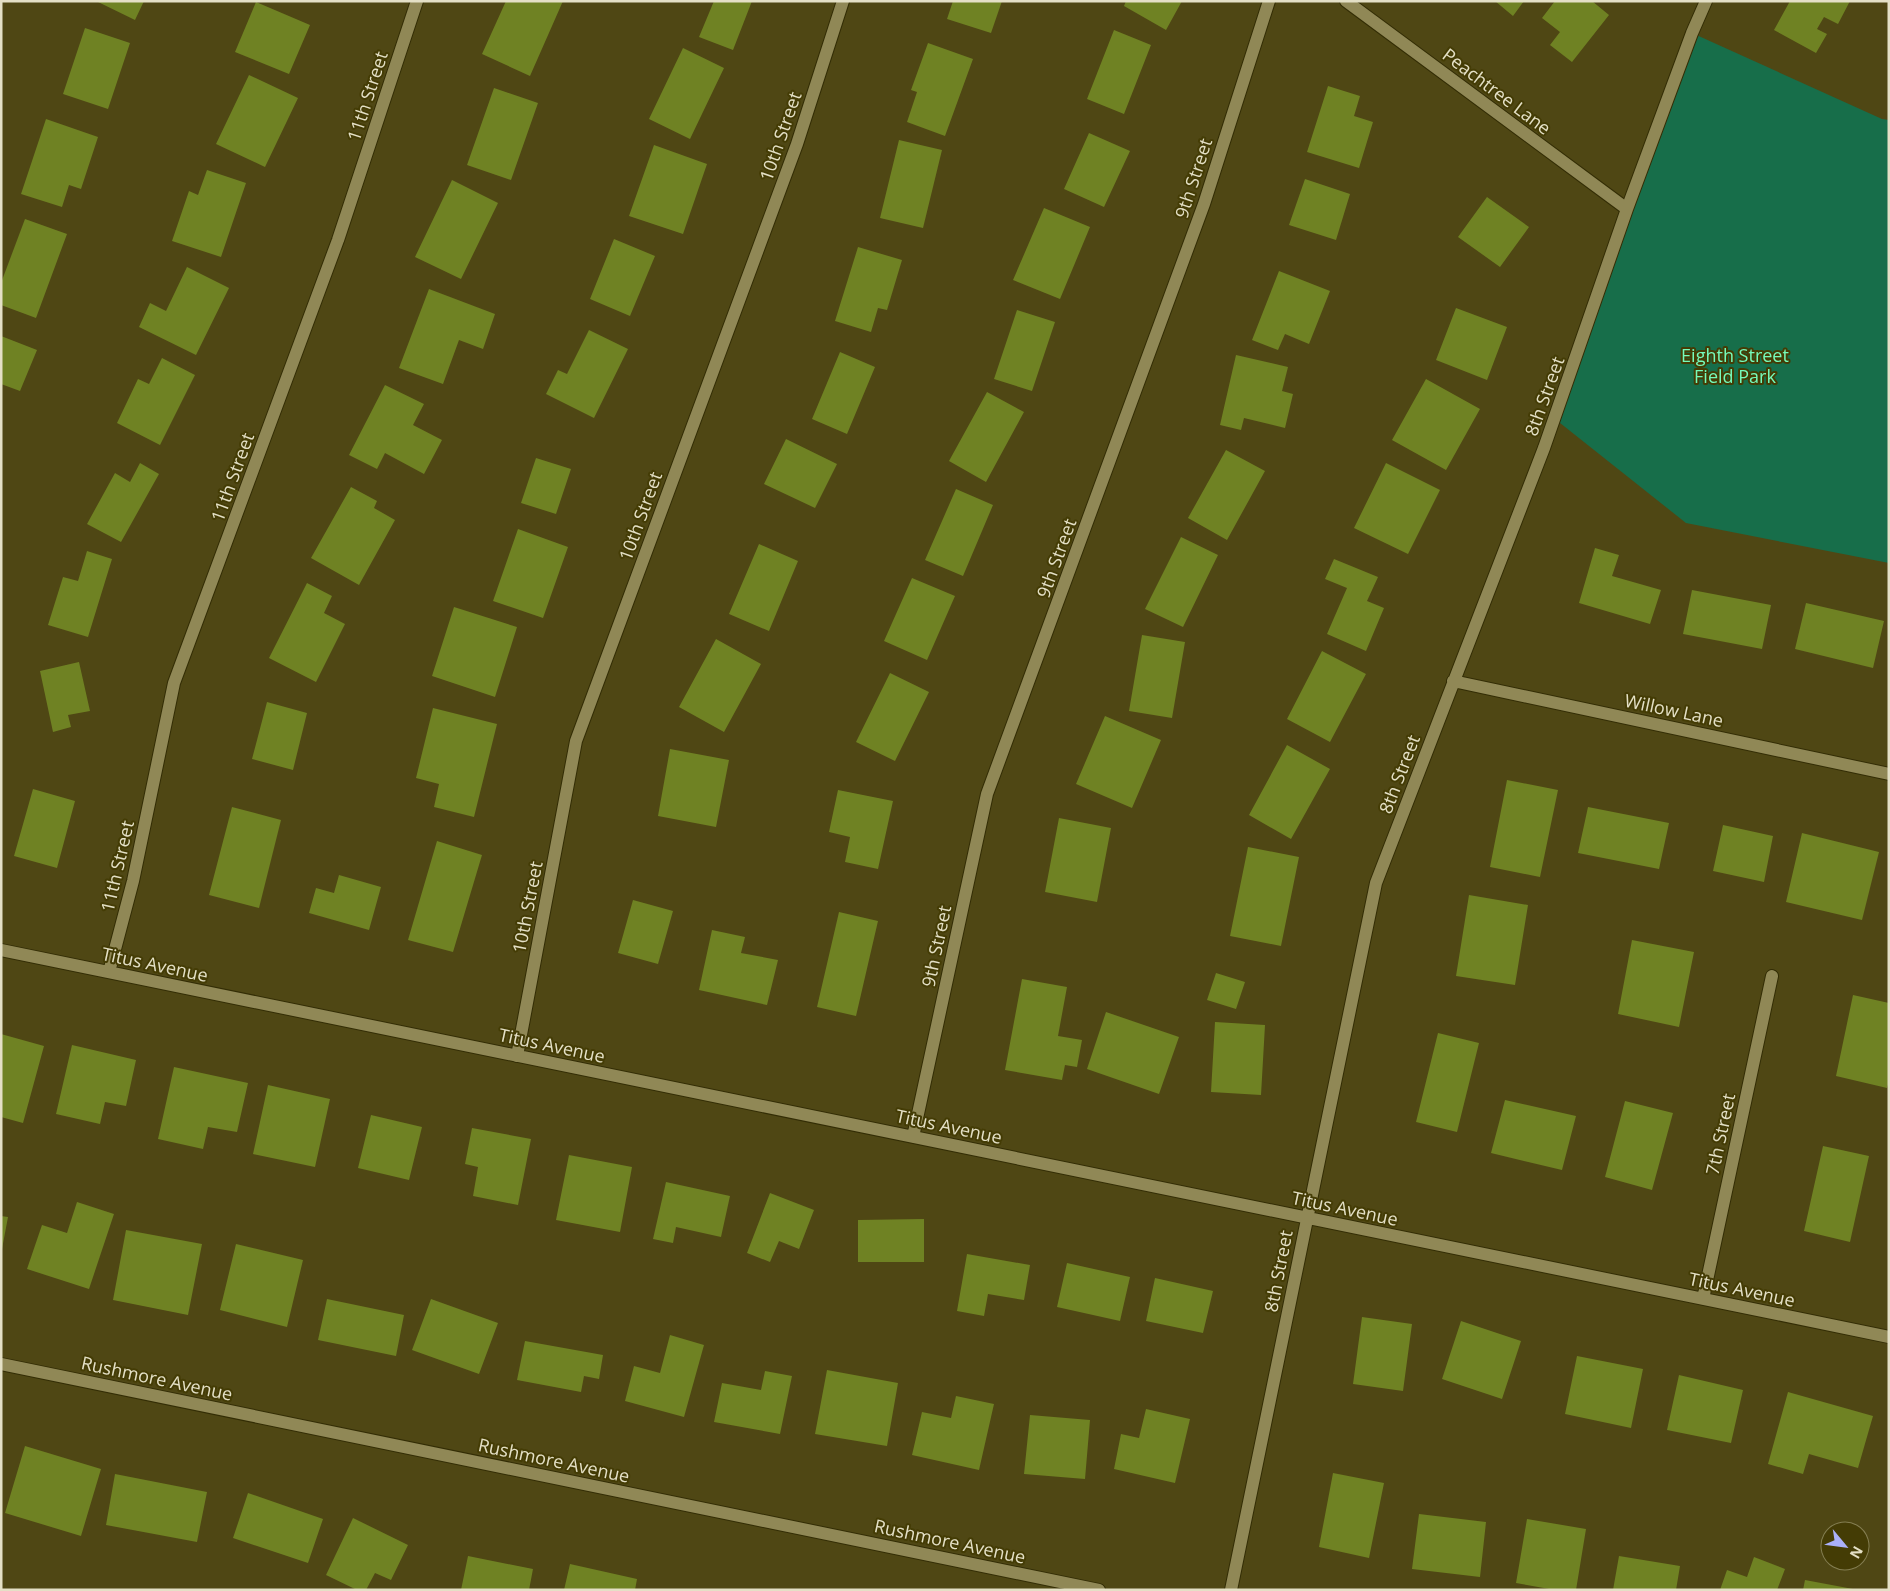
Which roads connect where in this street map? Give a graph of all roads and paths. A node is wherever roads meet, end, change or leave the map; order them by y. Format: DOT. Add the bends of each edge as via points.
graph roads {
  1 [pos="416,1"];
  2 [pos="843,1"];
  3 [pos="1269,1"];
  4 [pos="1346,1"];
  5 [pos="1706,1"];
  6 [pos="1627,209"];
  7 [pos="1453,681"];
  8 [pos="1889,774"];
  9 [pos="1,950"];
  10 [pos="109,972"];
  11 [pos="1772,976"];
  12 [pos="517,1056"];
  13 [pos="913,1137"];
  14 [pos="1307,1218"];
  15 [pos="1703,1299"];
  16 [pos="1889,1337"];
  17 [pos="1,1364"];
  18 [pos="1099,1590"];
  19 [pos="1231,1590"];
  1 -- 10 [label="street, 11th Street" via="338,240 174,683 133,881"];
  2 -- 12 [label="street, 10th Street" via="797,144 576,741"];
  3 -- 13 [label="street, 9th Street" via="1204,204 987,794"];
  4 -- 6 [label="street, Peachtree Lane"];
  5 -- 6 [label="street, 8th Street"];
  6 -- 7 [label="street, 8th Street" via="1544,448"];
  7 -- 8 [label="street, Willow Lane"];
  7 -- 14 [label="street, 8th Street" via="1376,884"];
  9 -- 10 [label="street, Titus Avenue"];
  10 -- 12 [label="street, Titus Avenue"];
  11 -- 15 [label="street, 7th Street"];
  12 -- 13 [label="street, Titus Avenue"];
  13 -- 14 [label="street, Titus Avenue"];
  14 -- 15 [label="street, Titus Avenue"];
  14 -- 19 [label="street, 8th Street"];
  15 -- 16 [label="street, Titus Avenue"];
  17 -- 18 [label="street, Rushmore Avenue"];
}
